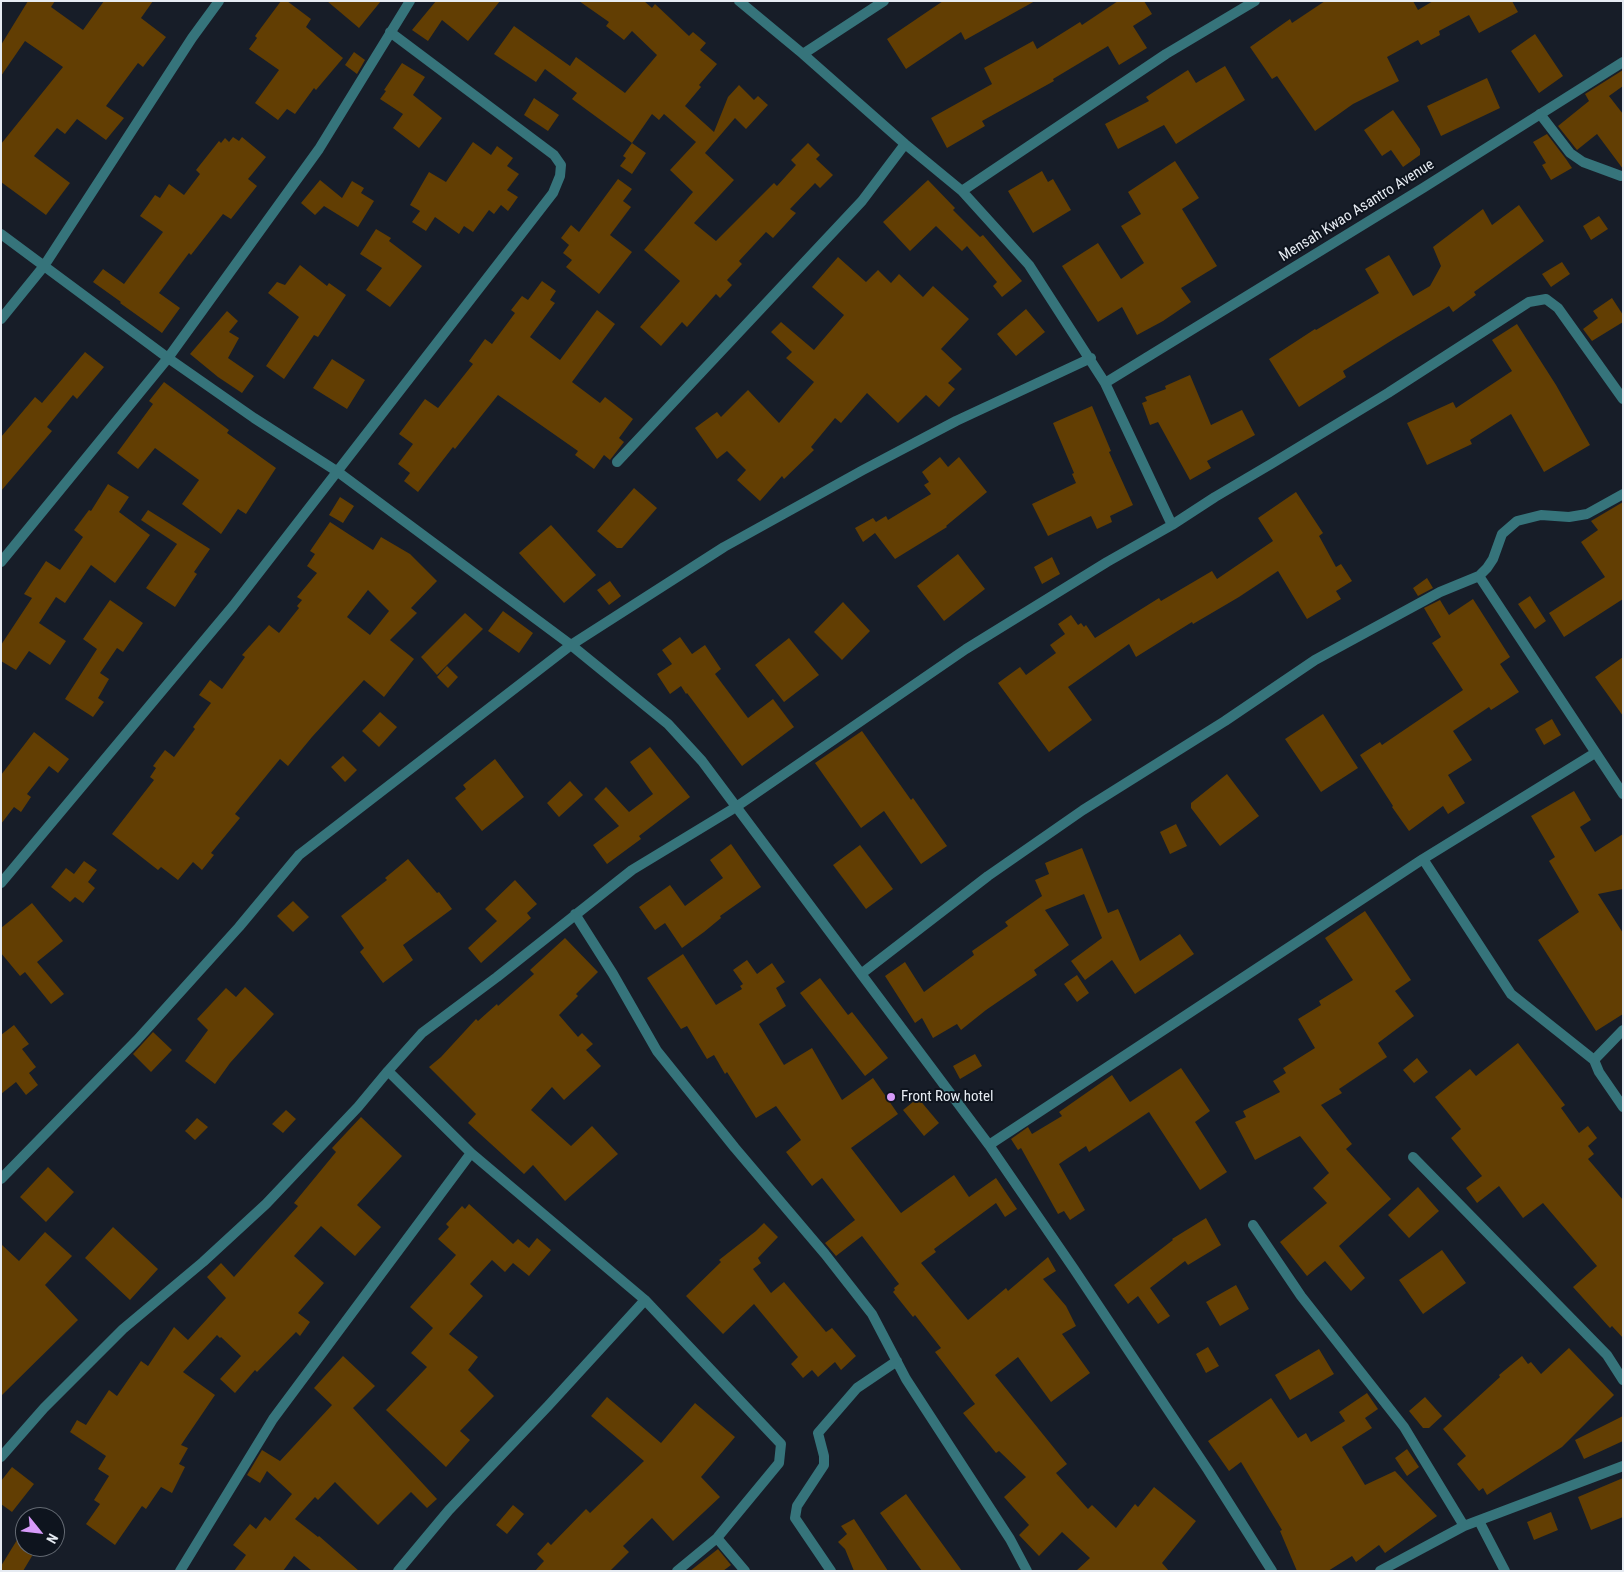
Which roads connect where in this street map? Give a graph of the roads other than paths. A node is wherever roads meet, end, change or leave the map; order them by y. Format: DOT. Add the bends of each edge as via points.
graph roads {
  1 [pos="219,1"];
  2 [pos="410,1"];
  3 [pos="738,1"];
  4 [pos="884,1"];
  5 [pos="1255,1"];
  6 [pos="390,32"];
  7 [pos="803,54"];
  8 [pos="1623,62"];
  9 [pos="1540,114"];
  10 [pos="905,144"];
  11 [pos="1621,176"];
  12 [pos="962,191"];
  13 [pos="1,234"];
  14 [pos="44,266"];
  15 [pos="1,319"];
  16 [pos="168,358"];
  17 [pos="1091,358"];
  18 [pos="1105,383"];
  19 [pos="1623,399"];
  20 [pos="617,462"];
  21 [pos="338,472"];
  22 [pos="1623,494"];
  23 [pos="1172,525"];
  24 [pos="1,562"];
  25 [pos="1479,576"];
  26 [pos="571,645"];
  27 [pos="1595,753"];
  28 [pos="1623,794"];
  29 [pos="736,806"];
  30 [pos="1422,859"];
  31 [pos="1,882"];
  32 [pos="575,914"];
  33 [pos="860,974"];
  34 [pos="1623,1030"];
  35 [pos="1594,1060"];
  36 [pos="388,1071"];
  37 [pos="1623,1106"];
  38 [pos="989,1145"];
  39 [pos="471,1152"];
  40 [pos="1413,1157"];
  41 [pos="1,1179"];
  42 [pos="1253,1225"];
  43 [pos="645,1300"];
  44 [pos="897,1361"];
  45 [pos="1623,1380"];
  46 [pos="1,1457"];
  47 [pos="1623,1466"];
  48 [pos="1479,1520"];
  49 [pos="1464,1526"];
  50 [pos="717,1538"];
  51 [pos="180,1571"];
  52 [pos="398,1571"];
  53 [pos="677,1571"];
  54 [pos="745,1571"];
  55 [pos="831,1571"];
  56 [pos="1027,1571"];
  57 [pos="1272,1571"];
  58 [pos="1380,1571"];
  59 [pos="1506,1571"];
  1 -- 14 [label="street"];
  2 -- 6 [label="street"];
  3 -- 7 [label="street"];
  4 -- 7 [label="street"];
  5 -- 12 [label="street" via="1166,54"];
  6 -- 16 [label="street" via="319,149"];
  6 -- 21 [label="street" via="554,155 561,165 560,176 553,193"];
  7 -- 10 [label="street"];
  8 -- 9 [label="street, Mensah Kwao Asantro Avenue"];
  9 -- 11 [label="street" via="1570,153 1583,162"];
  9 -- 18 [label="street, Mensah Kwao Asantro Avenue"];
  10 -- 12 [label="street"];
  10 -- 20 [label="street" via="862,201"];
  12 -- 17 [label="street" via="1029,265"];
  13 -- 14 [label="street"];
  14 -- 15 [label="street"];
  14 -- 16 [label="street"];
  16 -- 21 [label="street"];
  16 -- 24 [label="street"];
  17 -- 18 [label="street"];
  17 -- 26 [label="street" via="956,421 854,475 724,547"];
  18 -- 23 [label="street"];
  19 -- 23 [label="street" via="1558,308 1546,300 1529,302"];
  21 -- 26 [label="street"];
  21 -- 31 [label="street" via="233,606"];
  22 -- 25 [label="street" via="1587,514 1569,517 1542,515 1517,521 1502,534 1493,559"];
  23 -- 29 [label="street" via="966,649"];
  25 -- 27 [label="street"];
  25 -- 33 [label="street" via="1440,592 1314,660 1224,722 1083,810 988,876"];
  26 -- 29 [label="street" via="668,724 702,761"];
  26 -- 41 [label="street" via="299,855 137,1040"];
  27 -- 28 [label="street"];
  27 -- 30 [label="street"];
  29 -- 32 [label="street" via="632,870"];
  29 -- 33 [label="street"];
  30 -- 35 [label="street" via="1511,994"];
  30 -- 38 [label="street"];
  32 -- 36 [label="street" via="422,1033"];
  32 -- 44 [label="street" via="657,1051 872,1314"];
  33 -- 38 [label="street"];
  34 -- 35 [label="street"];
  35 -- 37 [label="street"];
  36 -- 39 [label="street"];
  36 -- 46 [label="street" via="358,1108 266,1204 123,1329 44,1408"];
  38 -- 57 [label="street" via="1112,1325"];
  39 -- 43 [label="street"];
  39 -- 51 [label="street" via="273,1419"];
  40 -- 45 [label="street" via="1607,1355"];
  42 -- 49 [label="street" via="1301,1296 1404,1427"];
  43 -- 50 [label="street" via="781,1444 779,1463"];
  43 -- 52 [label="street" via="449,1510"];
  44 -- 55 [label="street" via="857,1388 818,1433 824,1465 797,1506 795,1518"];
  44 -- 56 [label="street" via="1010,1538"];
  47 -- 48 [label="street"];
  48 -- 49 [label="street"];
  48 -- 59 [label="street"];
  49 -- 58 [label="street"];
  50 -- 53 [label="street"];
  50 -- 54 [label="street"];
}
